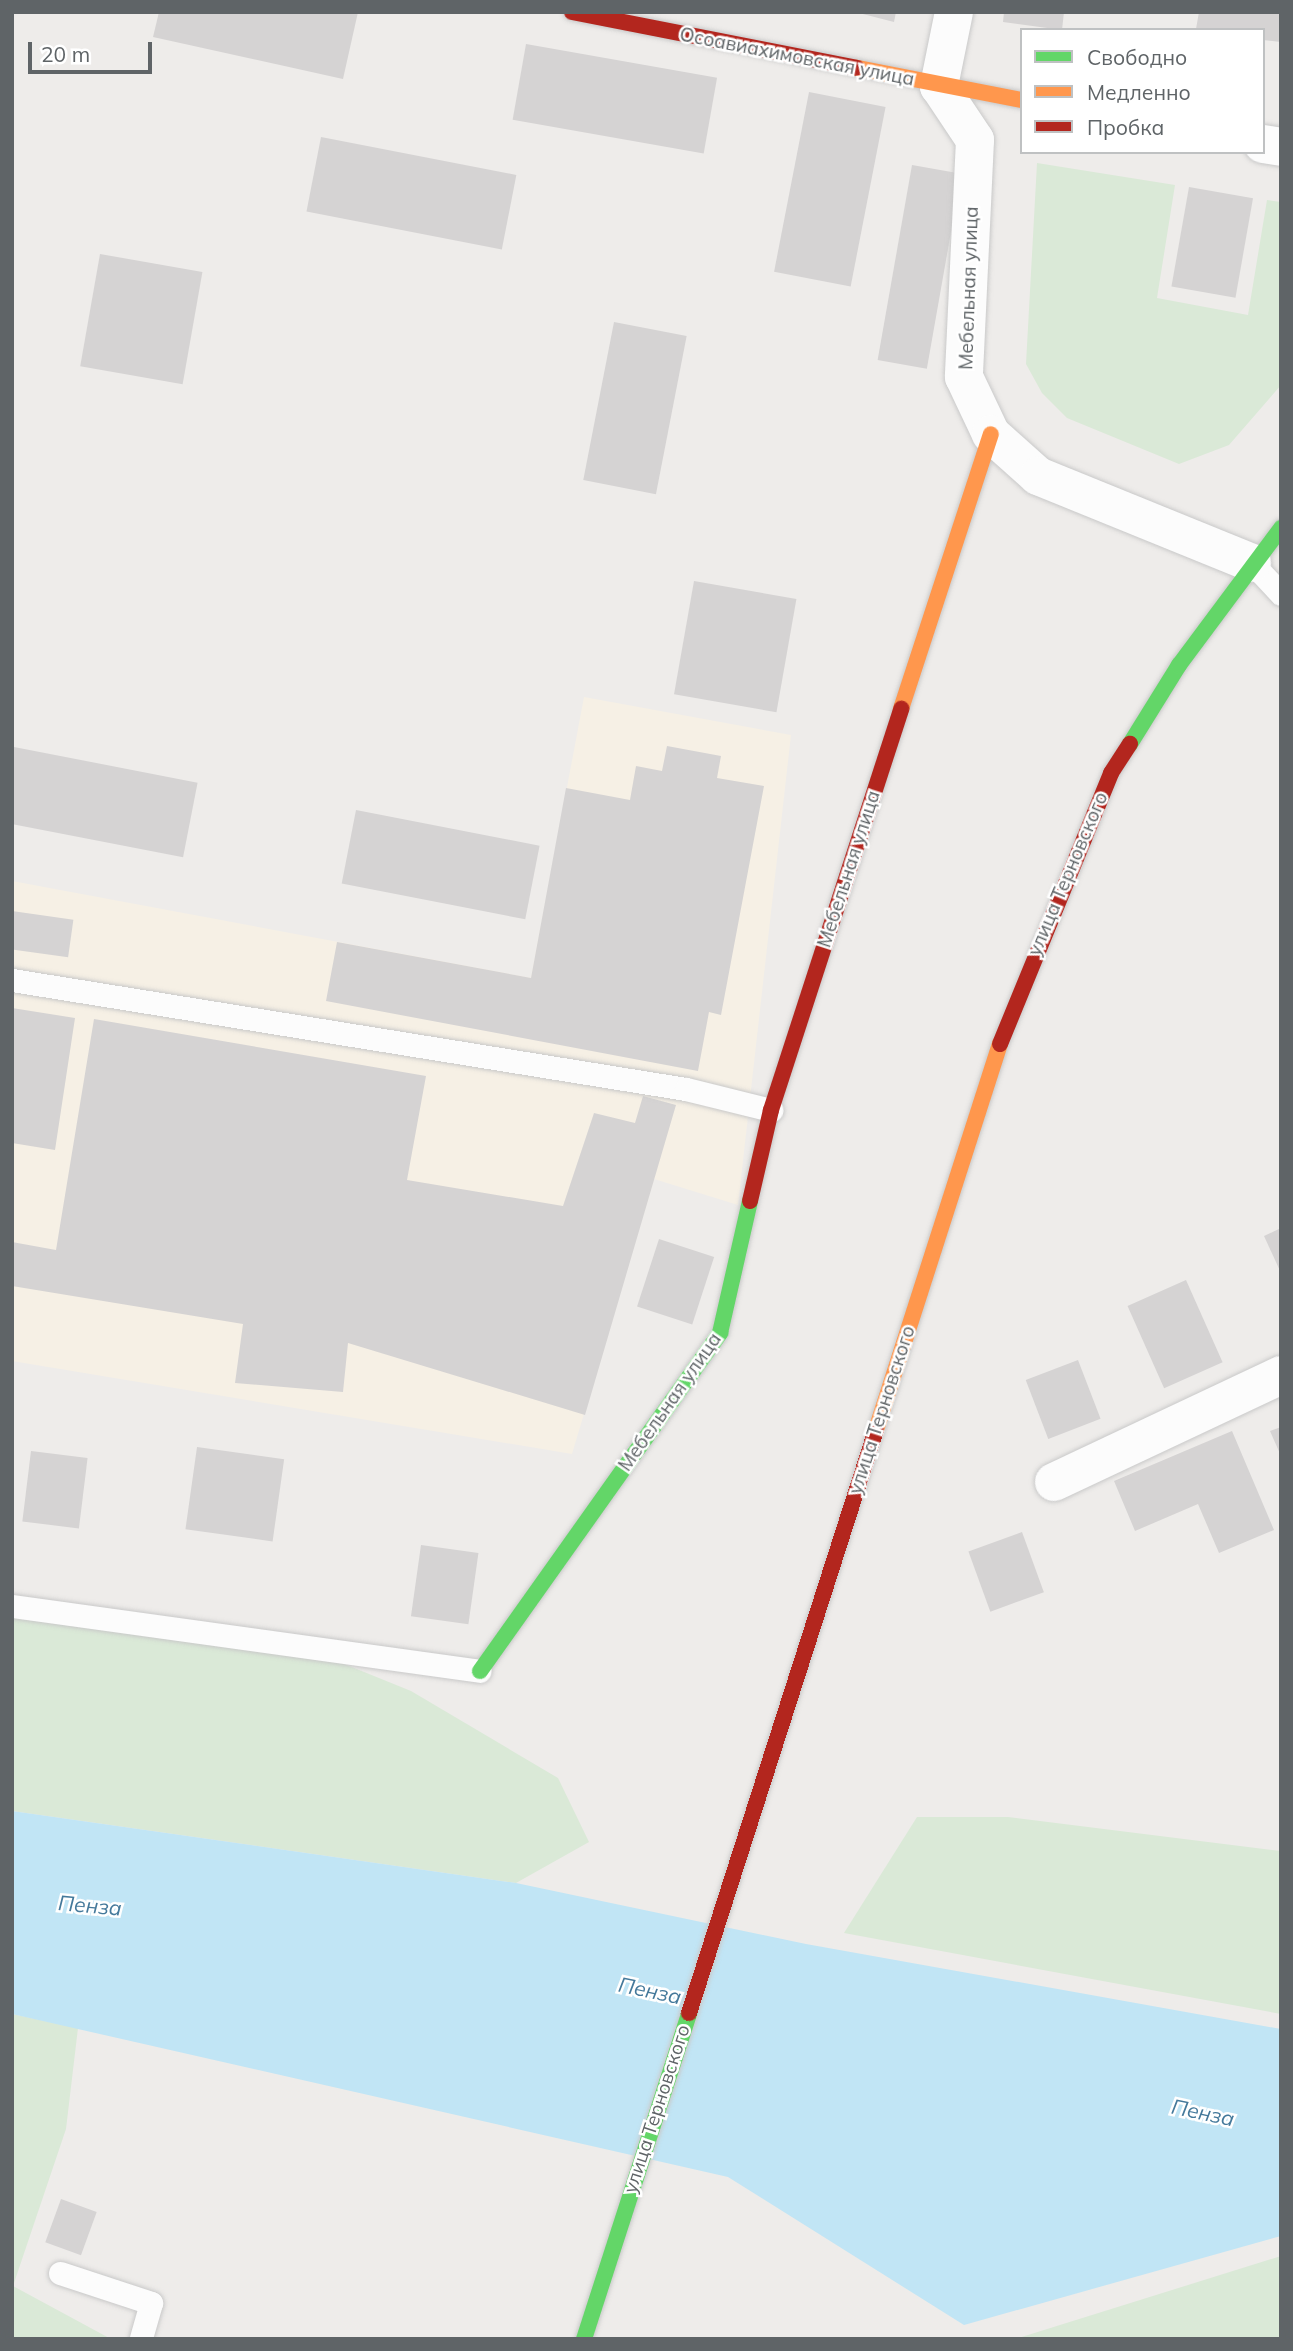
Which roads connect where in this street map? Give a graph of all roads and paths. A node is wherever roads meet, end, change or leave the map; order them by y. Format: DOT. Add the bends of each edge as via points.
graph roads {
  1 [pos="572,12"];
  2 [pos="954,12"];
  3 [pos="939,86"];
  4 [pos="1020,100"];
  5 [pos="991,434"];
  6 [pos="1281,527"];
  7 [pos="1252,563"];
  8 [pos="1281,594"];
  9 [pos="12,980"];
  10 [pos="771,1110"];
  11 [pos="1281,1375"];
  12 [pos="1054,1482"];
  13 [pos="12,1606"];
  14 [pos="480,1671"];
  15 [pos="60,2273"];
  16 [pos="141,2339"];
  17 [pos="584,2339"];
  1 -- 3 [label="main road, Осоавиахимовская улица"];
  2 -- 3 [label="street"];
  3 -- 4 [label="main road, Осоавиахимовская улица"];
  3 -- 5 [label="street, Мебельная улица" via="975,140 964,377"];
  5 -- 7 [label="street" via="1038,476"];
  5 -- 10 [label="main road, Мебельная улица"];
  6 -- 7 [label="main road, улица Терновского"];
  7 -- 8 [label="lane"];
  7 -- 17 [label="main road, улица Терновского" via="1179,665 1111,773 1011,1009"];
  9 -- 10 [label="lane" via="686,1089"];
  10 -- 14 [label="main road, Мебельная улица" via="720,1334"];
  11 -- 12 [label="street"];
  13 -- 14 [label="lane"];
  15 -- 16 [label="lane" via="151,2303"];
}
